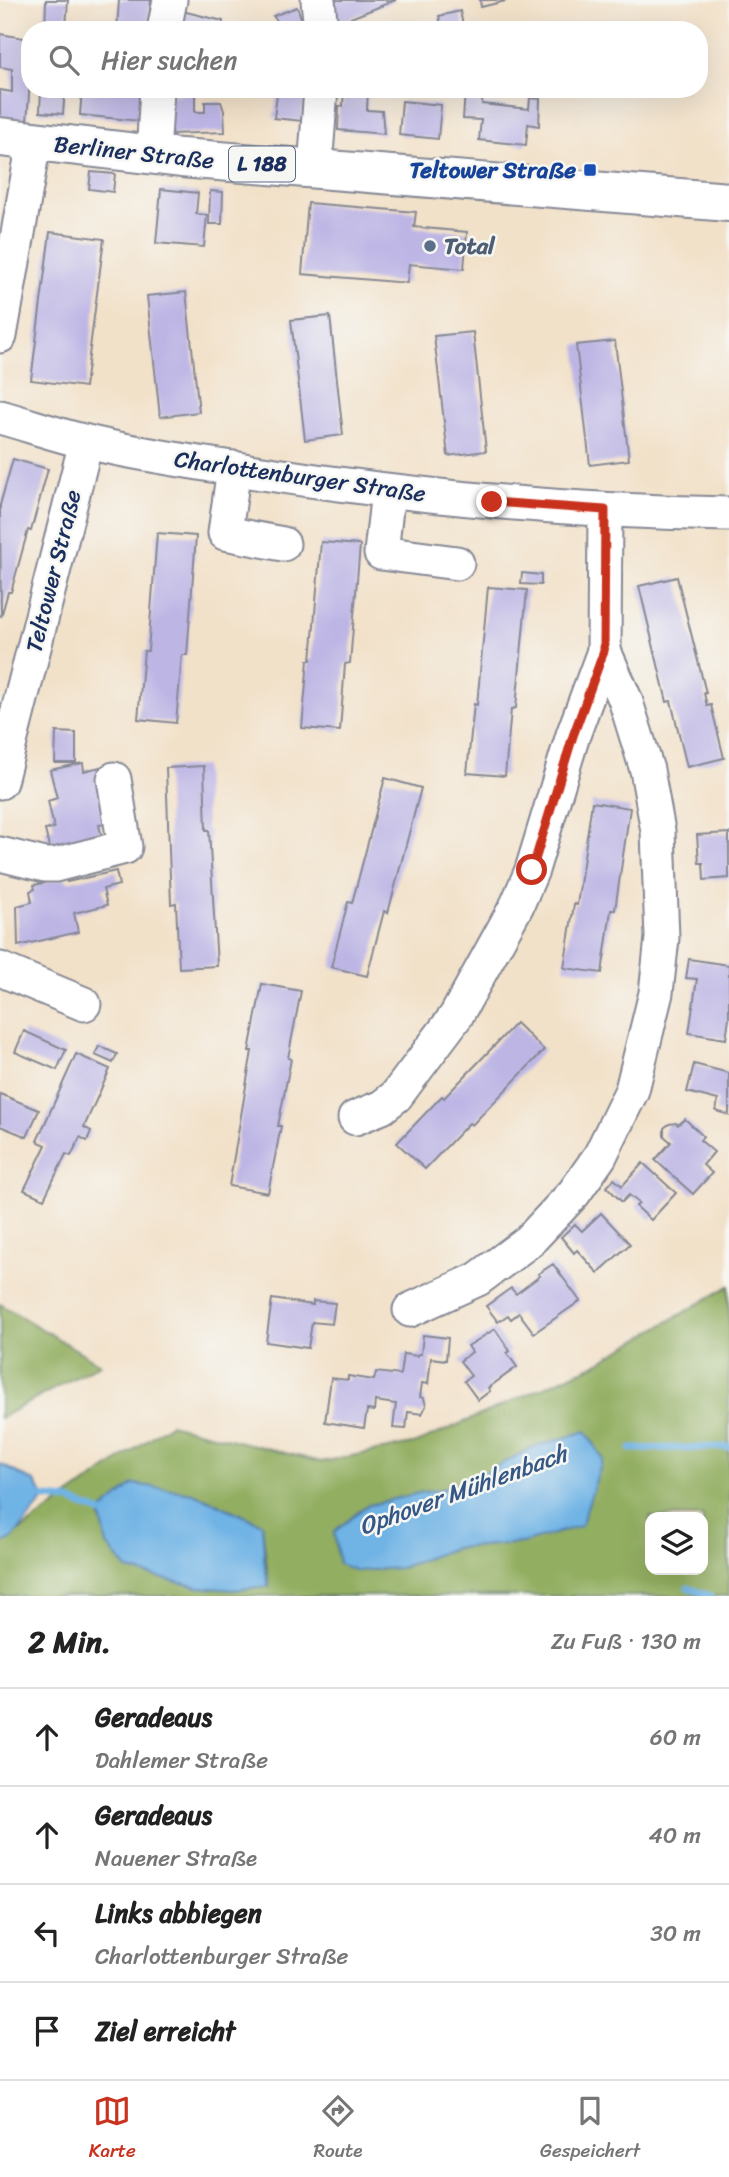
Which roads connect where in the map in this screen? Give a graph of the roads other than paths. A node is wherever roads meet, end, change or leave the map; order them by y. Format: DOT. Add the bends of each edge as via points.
graph roads {
  1 [pos="170,0"];
  2 [pos="318,0"];
  3 [pos="166,21"];
  4 [pos="320,21"];
  5 [pos="156,98"];
  6 [pos="320,98"];
  7 [pos="17,139"];
  8 [pos="153,155"];
  9 [pos="315,168"];
  10 [pos="729,202"];
  11 [pos="0,336"];
  12 [pos="0,417"];
  13 [pos="86,442"];
  14 [pos="234,468"];
  15 [pos="388,491"];
  16 [pos="605,510"];
  17 [pos="729,514"];
  18 [pos="283,544"];
  19 [pos="457,563"];
  20 [pos="604,651"];
  21 [pos="114,779"];
  22 [pos="0,782"];
  23 [pos="0,854"];
  24 [pos="0,969"];
  25 [pos="83,1004"];
  26 [pos="355,1118"];
  27 [pos="410,1310"];
  1 -- 3 [label="street"];
  2 -- 4 [label="street"];
  5 -- 8 [label="street"];
  6 -- 9 [label="street"];
  7 -- 8 [label="main road, Berliner Straße / L 188"];
  7 -- 11 [label="street"];
  8 -- 9 [label="main road, Berliner Straße / L 188"];
  9 -- 10 [label="main road, Berliner Straße / L 188"];
  12 -- 13 [label="street, Charlottenburger Straße"];
  13 -- 14 [label="street, Charlottenburger Straße"];
  13 -- 22 [label="street, Teltower Straße"];
  14 -- 15 [label="street, Charlottenburger Straße"];
  14 -- 18 [label="street" via="225,533"];
  15 -- 16 [label="street, Charlottenburger Straße"];
  15 -- 19 [label="street" via="381,553"];
  16 -- 17 [label="street, Charlottenburger Straße"];
  16 -- 20 [label="street"];
  20 -- 26 [label="street" via="517,905 456,1016 396,1097"];
  20 -- 27 [label="street" via="647,769 658,831 662,939 656,993 632,1090 600,1156 574,1193 529,1241 478,1279"];
  21 -- 23 [label="street" via="125,847 55,865"];
  24 -- 25 [label="street"];
}
